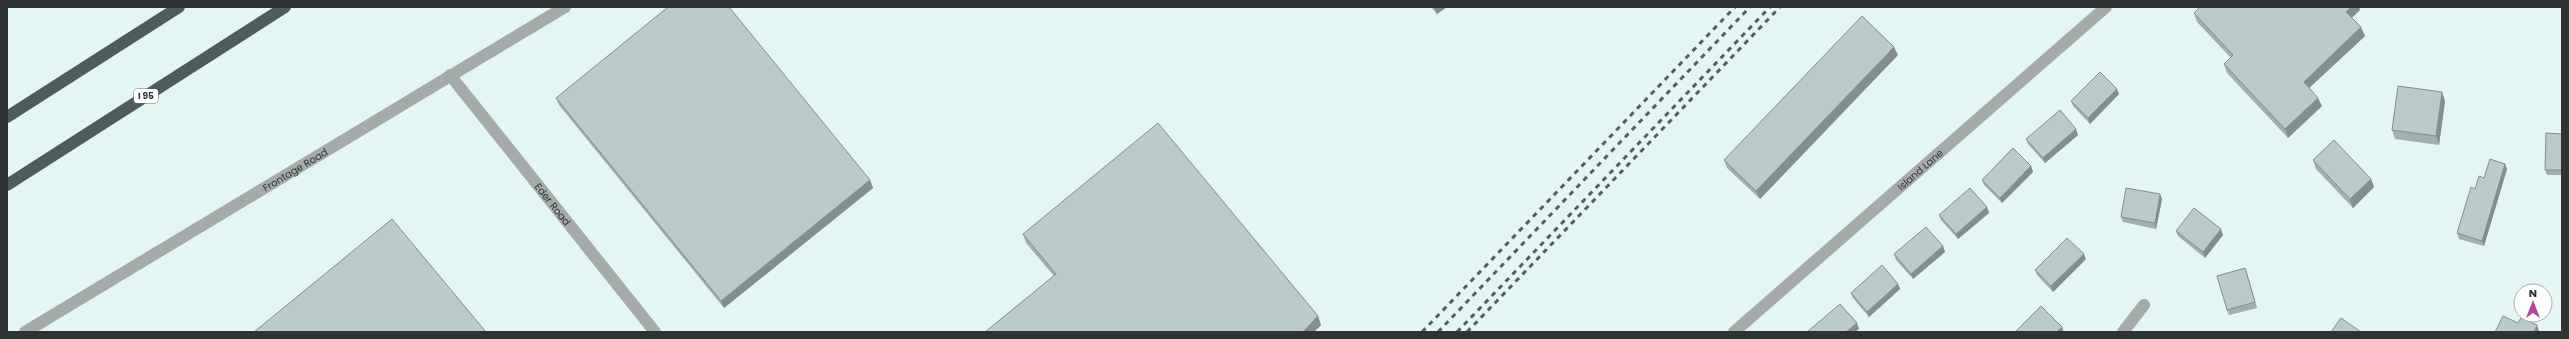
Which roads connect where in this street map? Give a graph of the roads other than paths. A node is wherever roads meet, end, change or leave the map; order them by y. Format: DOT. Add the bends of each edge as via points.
graph roads {
  1 [pos="179,7"];
  2 [pos="285,7"];
  3 [pos="565,7"];
  4 [pos="2106,7"];
  5 [pos="450,75"];
  6 [pos="7,117"];
  7 [pos="7,185"];
  8 [pos="2144,305"];
  9 [pos="25,332"];
  10 [pos="655,332"];
  11 [pos="1734,332"];
  12 [pos="2123,332"];
  1 -- 6 [label="highway"];
  2 -- 7 [label="highway, I 95"];
  3 -- 5 [label="street, Frontage Road"];
  4 -- 11 [label="street, Island Lane"];
  5 -- 9 [label="street, Frontage Road"];
  5 -- 10 [label="street, Eder Road"];
  8 -- 12 [label="street"];
}
